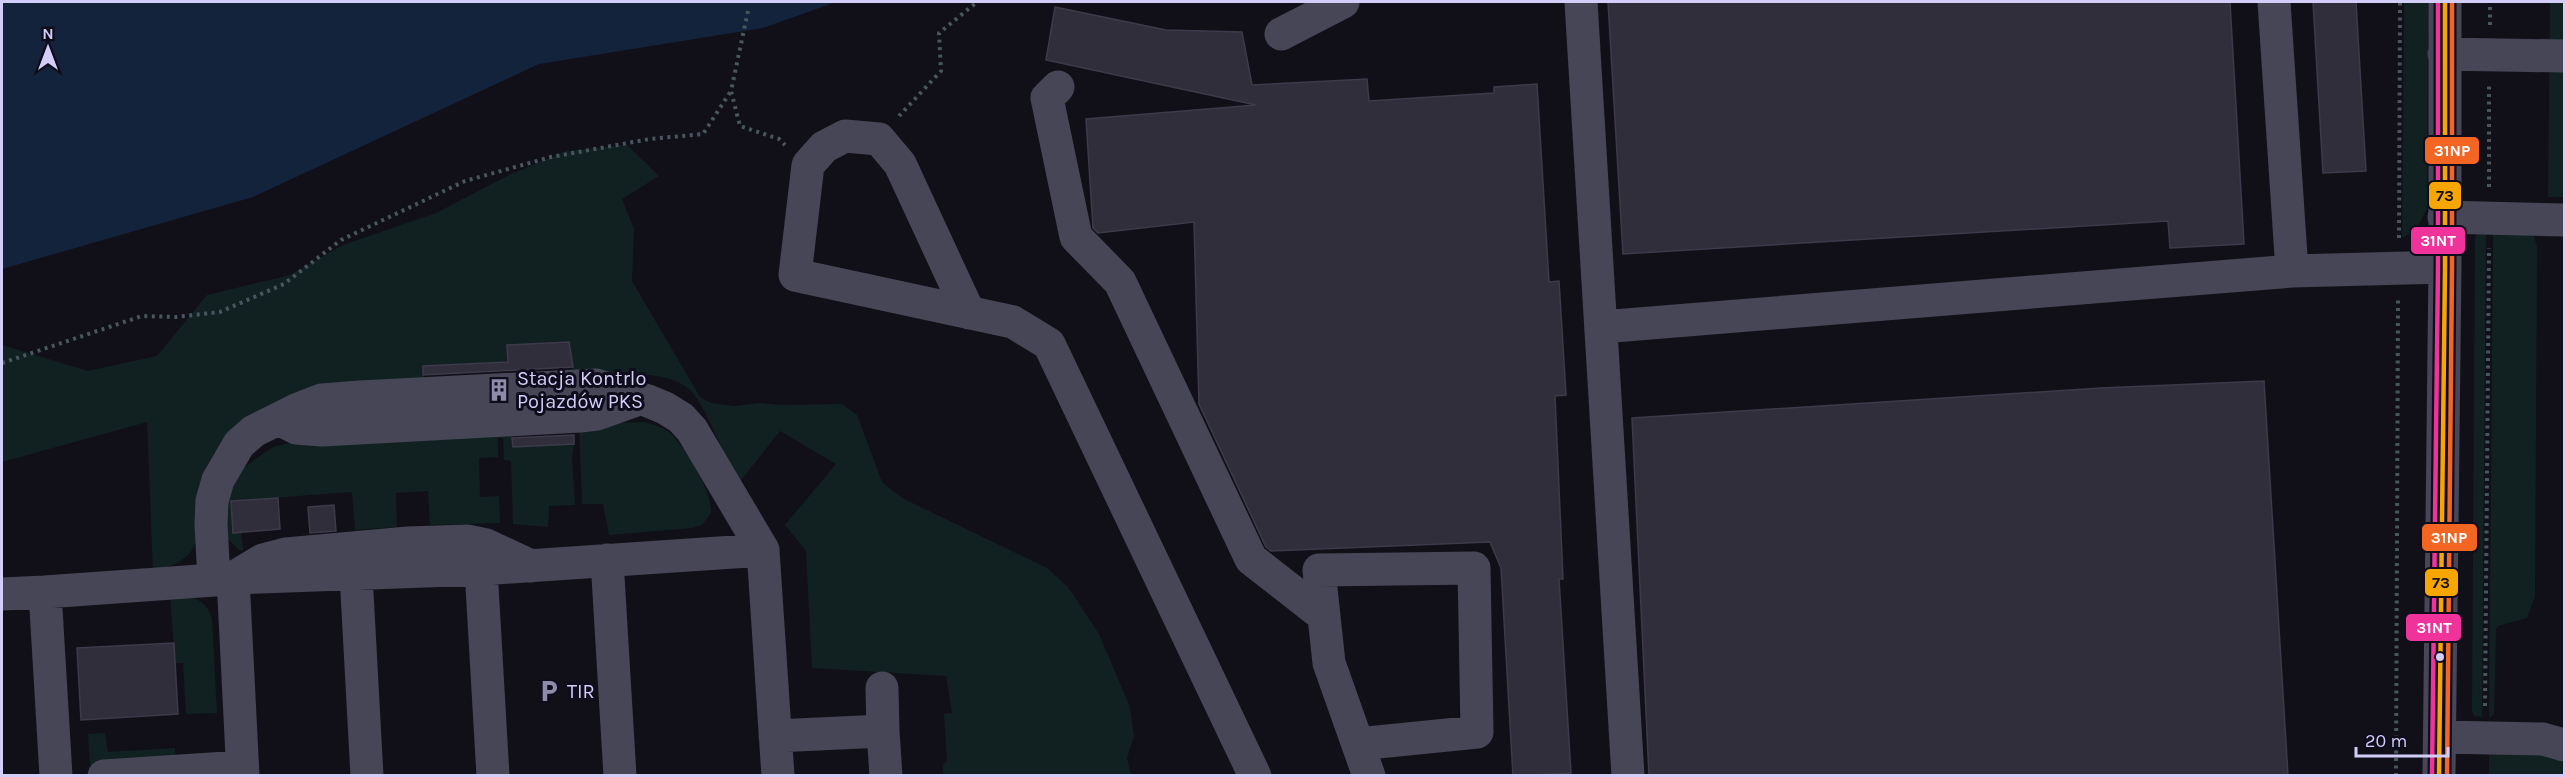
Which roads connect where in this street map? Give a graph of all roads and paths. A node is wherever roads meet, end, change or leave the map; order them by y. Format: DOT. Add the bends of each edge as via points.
graph roads {
  1 [pos="976,2"];
  2 [pos="1343,2"];
  3 [pos="1581,2"];
  4 [pos="2274,2"];
  5 [pos="2400,2"];
  6 [pos="2445,2"];
  7 [pos="2490,2"];
  8 [pos="748,11"];
  9 [pos="1281,34"];
  10 [pos="2444,54"];
  11 [pos="2490,55"];
  12 [pos="2565,56"];
  13 [pos="1058,87"];
  14 [pos="731,91"];
  15 [pos="879,139"];
  16 [pos="808,165"];
  17 [pos="2444,217"];
  18 [pos="2489,218"];
  19 [pos="2565,220"];
  20 [pos="2445,267"];
  21 [pos="2399,268"];
  22 [pos="2292,271"];
  23 [pos="969,313"];
  24 [pos="1601,327"];
  25 [pos="2,363"];
  26 [pos="763,550"];
  27 [pos="607,560"];
  28 [pos="531,566"];
  29 [pos="481,569"];
  30 [pos="356,574"];
  31 [pos="224,579"];
  32 [pos="45,592"];
  33 [pos="2,594"];
  34 [pos="1324,616"];
  35 [pos="882,688"];
  36 [pos="883,731"];
  37 [pos="775,736"];
  38 [pos="2440,737"];
  39 [pos="2485,738"];
  40 [pos="1358,744"];
  41 [pos="2565,746"];
  42 [pos="242,771"];
  43 [pos="56,776"];
  44 [pos="104,776"];
  45 [pos="367,776"];
  46 [pos="493,776"];
  47 [pos="620,776"];
  48 [pos="778,776"];
  49 [pos="886,776"];
  50 [pos="1255,776"];
  51 [pos="1369,776"];
  52 [pos="1628,776"];
  53 [pos="2396,776"];
  54 [pos="2439,776"];
  1 -- 15 [label="path" via="939,33 941,71"];
  2 -- 9 [label="street"];
  3 -- 24 [label="street"];
  4 -- 22 [label="street"];
  5 -- 21 [label="path"];
  6 -- 10 [label="street"];
  7 -- 11 [label="path"];
  8 -- 14 [label="path"];
  10 -- 11 [label="street"];
  10 -- 17 [label="street"];
  11 -- 12 [label="street"];
  11 -- 18 [label="path"];
  13 -- 34 [label="street" via="1047,98 1076,237 1120,282 1251,559"];
  14 -- 16 [label="path" via="740,126 778,139"];
  14 -- 25 [label="path" via="704,134 650,139 551,157 465,181 341,240 284,284 220,312 142,316"];
  15 -- 16 [label="street" via="845,136 824,147"];
  15 -- 23 [label="street" via="900,164"];
  16 -- 23 [label="street" via="795,275"];
  17 -- 18 [label="street"];
  17 -- 20 [label="street"];
  18 -- 19 [label="street"];
  18 -- 39 [label="path"];
  20 -- 21 [label="street"];
  20 -- 38 [label="street"];
  21 -- 22 [label="street"];
  21 -- 53 [label="path"];
  22 -- 24 [label="street"];
  23 -- 50 [label="street" via="1013,322 1049,344"];
  24 -- 52 [label="street"];
  26 -- 27 [label="street"];
  26 -- 31 [label="street" via="692,430 681,418 615,389 596,385 360,397 322,400 254,431 239,444 218,480 212,501 211,524"];
  26 -- 37 [label="street"];
  27 -- 28 [label="street"];
  27 -- 47 [label="street"];
  28 -- 29 [label="street"];
  28 -- 31 [label="street" via="486,545 467,541 408,543 286,554 263,560"];
  29 -- 30 [label="street"];
  29 -- 46 [label="street"];
  30 -- 31 [label="street"];
  30 -- 45 [label="street"];
  31 -- 32 [label="street"];
  31 -- 42 [label="street"];
  32 -- 33 [label="street"];
  32 -- 43 [label="street"];
  34 -- 40 [label="street" via="1329,663"];
  34 -- 40 [label="street" via="1319,570 1474,568 1477,732"];
  35 -- 36 [label="street"];
  36 -- 37 [label="street"];
  36 -- 49 [label="street"];
  37 -- 48 [label="street"];
  38 -- 39 [label="street"];
  38 -- 54 [label="street"];
  39 -- 41 [label="street" via="2543,740"];
  40 -- 51 [label="street"];
  42 -- 44 [label="street"];
}
